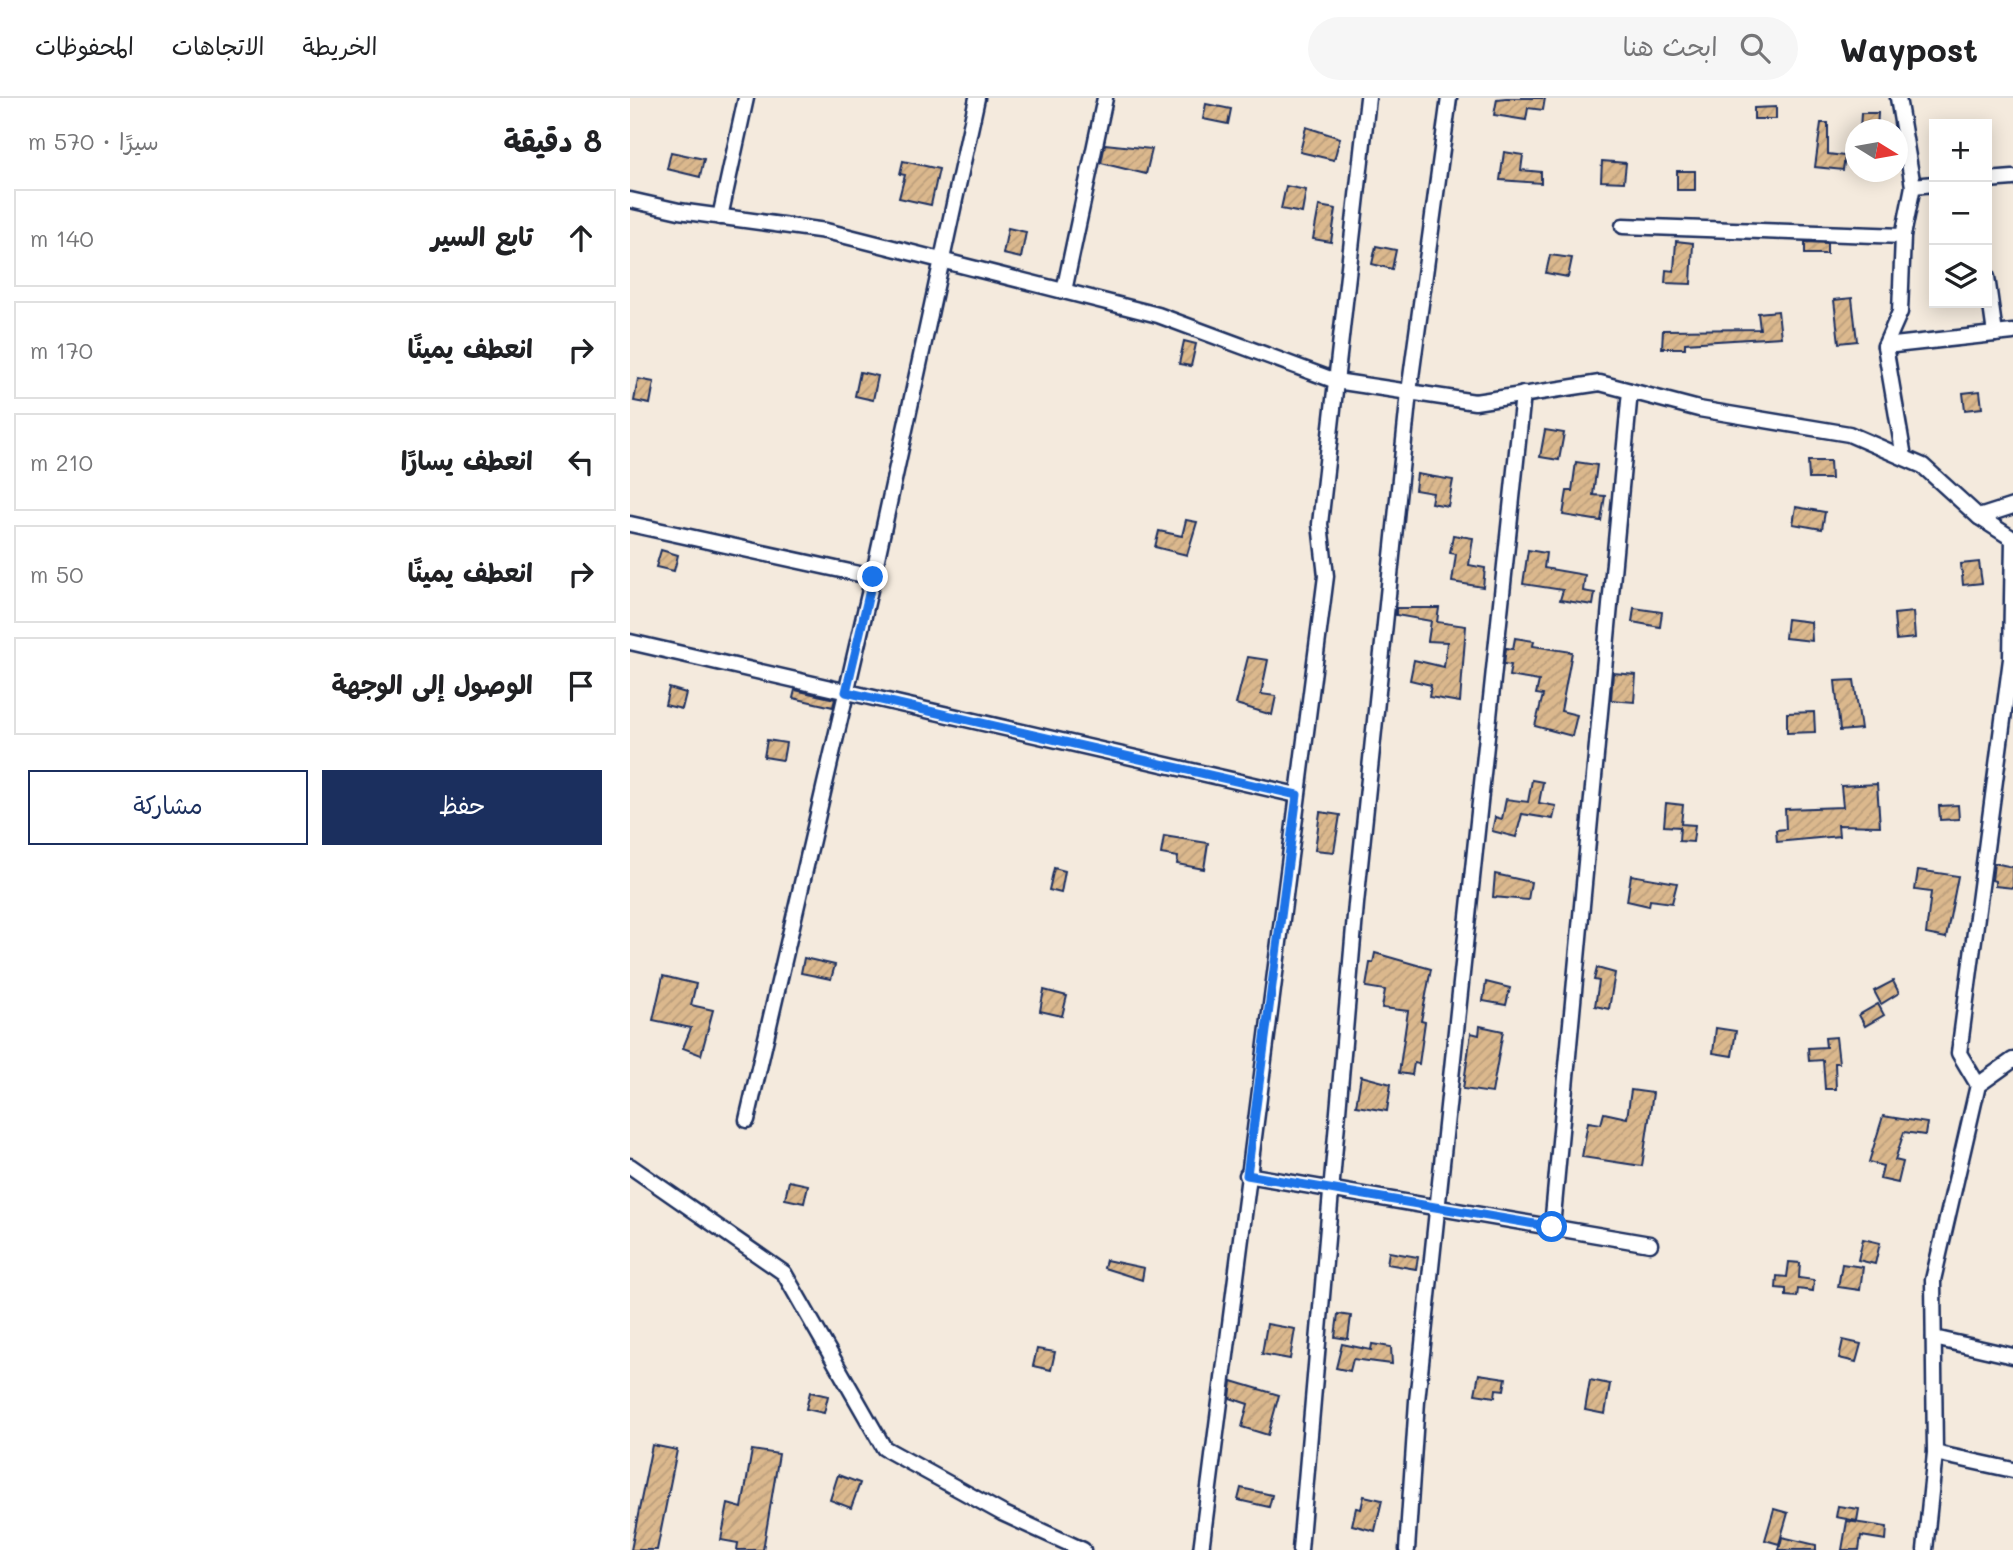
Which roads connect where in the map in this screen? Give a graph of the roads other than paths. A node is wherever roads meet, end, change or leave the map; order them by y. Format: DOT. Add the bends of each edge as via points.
graph roads {
  1 [pos="746,98"];
  2 [pos="977,98"];
  3 [pos="1105,98"];
  4 [pos="1368,98"];
  5 [pos="1449,98"];
  6 [pos="1898,98"];
  7 [pos="2013,178"];
  8 [pos="1992,180"];
  9 [pos="1929,184"];
  10 [pos="1913,186"];
  11 [pos="630,200"];
  12 [pos="720,217"];
  13 [pos="1623,226"];
  14 [pos="1903,236"];
  15 [pos="940,260"];
  16 [pos="1064,291"];
  17 [pos="1991,308"];
  18 [pos="2013,332"];
  19 [pos="1995,334"];
  20 [pos="1885,346"];
  21 [pos="1336,381"];
  22 [pos="1630,391"];
  23 [pos="1409,392"];
  24 [pos="1523,394"];
  25 [pos="1904,457"];
  26 [pos="2013,506"];
  27 [pos="1979,517"];
  28 [pos="630,524"];
  29 [pos="2013,539"];
  30 [pos="873,577"];
  31 [pos="630,642"];
  32 [pos="846,692"];
  33 [pos="1297,795"];
  34 [pos="2013,1060"];
  35 [pos="1978,1085"];
  36 [pos="747,1120"];
  37 [pos="630,1166"];
  38 [pos="1247,1175"];
  39 [pos="1331,1190"];
  40 [pos="1437,1208"];
  41 [pos="1552,1227"];
  42 [pos="1650,1244"];
  43 [pos="1934,1338"];
  44 [pos="2013,1356"];
  45 [pos="1935,1453"];
  46 [pos="2013,1470"];
  47 [pos="1083,1550"];
  48 [pos="1201,1550"];
  49 [pos="1300,1550"];
  50 [pos="1407,1550"];
  51 [pos="1925,1550"];
  1 -- 12 [label="street"];
  2 -- 15 [label="street"];
  3 -- 16 [label="street"];
  4 -- 21 [label="street"];
  5 -- 23 [label="street"];
  6 -- 10 [label="street"];
  7 -- 8 [label="street"];
  9 -- 10 [label="street"];
  10 -- 14 [label="street"];
  11 -- 12 [label="street"];
  12 -- 15 [label="street" via="826,231"];
  13 -- 14 [label="street"];
  14 -- 20 [label="street" via="1900,312"];
  15 -- 16 [label="street"];
  15 -- 30 [label="street"];
  16 -- 21 [label="street" via="1158,315"];
  17 -- 19 [label="street"];
  18 -- 19 [label="street"];
  19 -- 20 [label="street"];
  20 -- 25 [label="street"];
  21 -- 23 [label="street"];
  21 -- 33 [label="street" via="1320,524 1326,576"];
  22 -- 24 [label="street" via="1600,383"];
  22 -- 25 [label="street" via="1699,409 1849,434"];
  22 -- 41 [label="street"];
  23 -- 24 [label="street" via="1475,402"];
  23 -- 39 [label="street"];
  24 -- 40 [label="street"];
  25 -- 27 [label="street" via="1923,466"];
  26 -- 27 [label="street"];
  27 -- 29 [label="street"];
  28 -- 30 [label="street"];
  29 -- 35 [label="street" via="2011,659 1959,1053"];
  30 -- 32 [label="street"];
  31 -- 32 [label="street"];
  32 -- 33 [label="street"];
  32 -- 36 [label="street"];
  33 -- 38 [label="street"];
  34 -- 35 [label="street"];
  35 -- 43 [label="street" via="1933,1280"];
  37 -- 47 [label="street" via="785,1273 884,1448 1002,1513"];
  38 -- 39 [label="street"];
  38 -- 48 [label="street"];
  39 -- 40 [label="street"];
  39 -- 49 [label="street"];
  40 -- 41 [label="street"];
  40 -- 50 [label="street"];
  41 -- 42 [label="street"];
  43 -- 44 [label="street"];
  43 -- 45 [label="street"];
  45 -- 46 [label="street"];
  45 -- 51 [label="street"];
}
